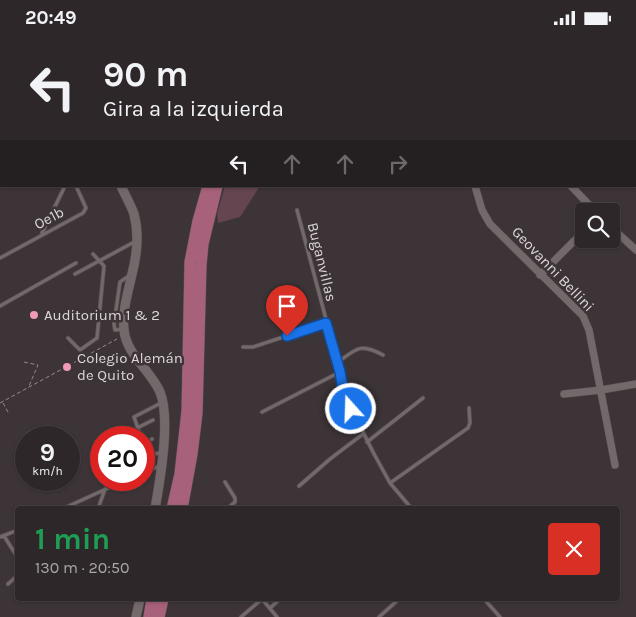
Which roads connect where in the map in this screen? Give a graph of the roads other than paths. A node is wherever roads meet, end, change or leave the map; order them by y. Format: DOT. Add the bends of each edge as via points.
graph roads {
  1 [pos="65,187"];
  2 [pos="76,187"];
  3 [pos="121,187"];
  4 [pos="208,187"];
  5 [pos="217,187"];
  6 [pos="475,187"];
  7 [pos="572,187"];
  8 [pos="587,203"];
  9 [pos="297,210"];
  10 [pos="42,234"];
  11 [pos="620,235"];
  12 [pos="137,240"];
  13 [pos="575,240"];
  14 [pos="636,250"];
  15 [pos="93,253"];
  16 [pos="0,258"];
  17 [pos="101,261"];
  18 [pos="76,263"];
  19 [pos="75,274"];
  20 [pos="540,275"];
  21 [pos="0,306"];
  22 [pos="326,323"];
  23 [pos="68,338"];
  24 [pos="243,347"];
  25 [pos="384,355"];
  26 [pos="337,363"];
  27 [pos="340,372"];
  28 [pos="636,384"];
  29 [pos="601,390"];
  30 [pos="564,394"];
  31 [pos="423,398"];
  32 [pos="163,402"];
  33 [pos="469,408"];
  34 [pos="262,412"];
  35 [pos="153,420"];
  36 [pos="136,426"];
  37 [pos="141,426"];
  38 [pos="363,434"];
  39 [pos="368,442"];
  40 [pos="155,453"];
  41 [pos="163,453"];
  42 [pos="162,465"];
  43 [pos="616,465"];
  44 [pos="155,468"];
  45 [pos="224,482"];
  46 [pos="390,483"];
  47 [pos="299,486"];
  48 [pos="100,491"];
  49 [pos="105,491"];
  50 [pos="68,506"];
  51 [pos="99,506"];
  52 [pos="155,506"];
  53 [pos="173,506"];
  54 [pos="183,506"];
  55 [pos="231,506"];
  56 [pos="409,506"];
  57 [pos="15,531"];
  58 [pos="2,536"];
  59 [pos="15,554"];
  60 [pos="15,578"];
  61 [pos="8,584"];
  62 [pos="140,601"];
  63 [pos="152,601"];
  64 [pos="163,601"];
  65 [pos="260,601"];
  66 [pos="264,601"];
  67 [pos="278,601"];
  68 [pos="398,601"];
  69 [pos="486,601"];
  70 [pos="270,608"];
  71 [pos="136,617"];
  72 [pos="149,617"];
  73 [pos="159,617"];
  74 [pos="241,617"];
  75 [pos="277,617"];
  76 [pos="379,617"];
  77 [pos="500,617"];
  1 -- 10 [label="lane"];
  2 -- 10 [label="lane, Oe1b" via="85,211"];
  3 -- 12 [label="street" via="134,214"];
  4 -- 53 [label="main road" via="190,262 186,418"];
  5 -- 54 [label="main road" via="200,265 197,413"];
  6 -- 20 [label="street, Geovanni Bellini" via="490,224"];
  7 -- 8 [label="street"];
  9 -- 22 [label="lane, Buganvillas"];
  10 -- 16 [label="lane, Oe1b"];
  11 -- 14 [label="street"];
  12 -- 17 [label="lane"];
  12 -- 32 [label="street" via="124,301 124,329 129,345"];
  13 -- 20 [label="street"];
  15 -- 17 [label="lane"];
  17 -- 19 [label="lane"];
  17 -- 23 [label="lane" via="104,266 97,338 80,350"];
  18 -- 21 [label="lane"];
  20 -- 29 [label="street, Geovanni Bellini" via="583,316 590,330"];
  22 -- 24 [label="lane" via="253,347"];
  22 -- 26 [label="lane, Buganvillas"];
  25 -- 26 [label="lane" via="368,348 358,348"];
  26 -- 27 [label="lane, Buganvillas"];
  27 -- 34 [label="lane"];
  27 -- 38 [label="lane, Buganvillas" via="344,396"];
  28 -- 29 [label="street"];
  29 -- 30 [label="street"];
  29 -- 43 [label="street, Geovanni Bellini"];
  31 -- 39 [label="lane"];
  32 -- 36 [label="lane" via="134,417"];
  32 -- 41 [label="street"];
  33 -- 46 [label="lane" via="468,428"];
  35 -- 37 [label="lane"];
  38 -- 39 [label="lane, Buganvillas"];
  38 -- 47 [label="lane"];
  39 -- 46 [label="lane, Buganvillas"];
  40 -- 41 [label="lane"];
  41 -- 42 [label="street"];
  42 -- 44 [label="lane"];
  42 -- 52 [label="street"];
  45 -- 55 [label="lane" via="235,498"];
  46 -- 56 [label="lane, Buganvillas"];
  48 -- 50 [label="lane"];
  49 -- 51 [label="lane"];
  57 -- 58 [label="lane"];
  58 -- 59 [label="lane"];
  60 -- 61 [label="lane"];
  62 -- 71 [label="street"];
  63 -- 72 [label="main road"];
  64 -- 73 [label="main road"];
  65 -- 74 [label="lane"];
  66 -- 70 [label="lane"];
  67 -- 70 [label="lane"];
  68 -- 76 [label="lane"];
  69 -- 77 [label="lane"];
  70 -- 75 [label="lane"];
}
